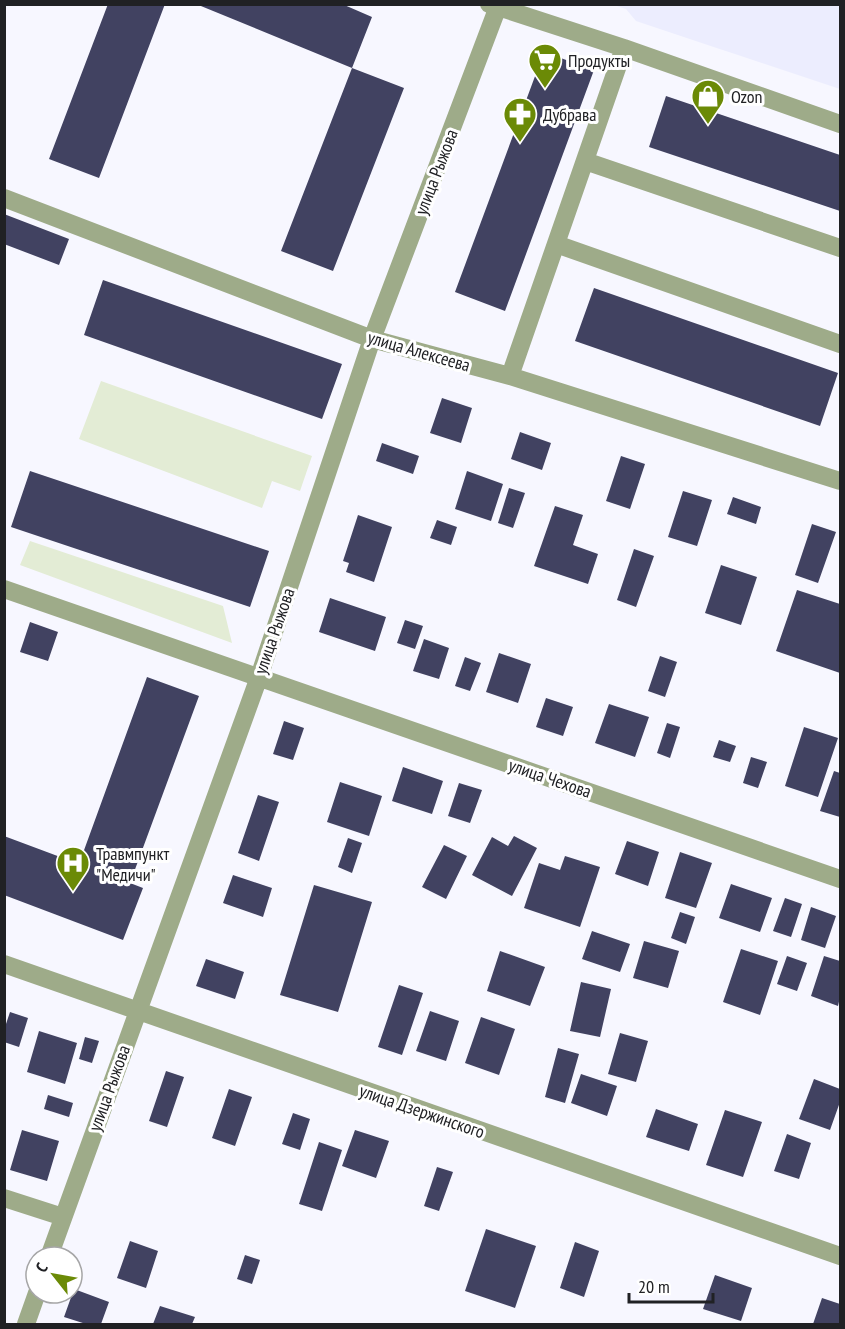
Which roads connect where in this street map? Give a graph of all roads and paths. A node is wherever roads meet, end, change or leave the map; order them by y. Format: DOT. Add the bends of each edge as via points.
graph roads {
  1 [pos="496,6"];
  2 [pos="624,48"];
  3 [pos="840,124"];
  4 [pos="585,161"];
  5 [pos="4,198"];
  6 [pos="556,244"];
  7 [pos="840,248"];
  8 [pos="372,339"];
  9 [pos="840,344"];
  10 [pos="510,376"];
  11 [pos="840,481"];
  12 [pos="4,589"];
  13 [pos="259,677"];
  14 [pos="840,879"];
  15 [pos="4,964"];
  16 [pos="136,1012"];
  17 [pos="4,1198"];
  18 [pos="63,1217"];
  19 [pos="53,1245"];
  20 [pos="840,1256"];
  21 [pos="33,1305"];
  22 [pos="26,1324"];
  1 -- 2 [label="street"];
  1 -- 8 [label="street, улица Рыжова"];
  2 -- 3 [label="street"];
  2 -- 4 [label="street"];
  4 -- 6 [label="street"];
  4 -- 7 [label="street"];
  5 -- 8 [label="street, улица Алексеева"];
  6 -- 9 [label="street"];
  6 -- 10 [label="street"];
  8 -- 10 [label="street, улица Алексеева"];
  8 -- 13 [label="street, улица Рыжова"];
  10 -- 11 [label="street, улица Алексеева"];
  12 -- 13 [label="street, улица Чехова"];
  13 -- 14 [label="street, улица Чехова"];
  13 -- 16 [label="street, улица Рыжова"];
  15 -- 16 [label="street, улица Дзержинского"];
  16 -- 18 [label="street, улица Рыжова"];
  16 -- 20 [label="street, улица Дзержинского"];
  17 -- 18 [label="street"];
  18 -- 19 [label="street, улица Рыжова"];
  21 -- 22 [label="street"];
}
